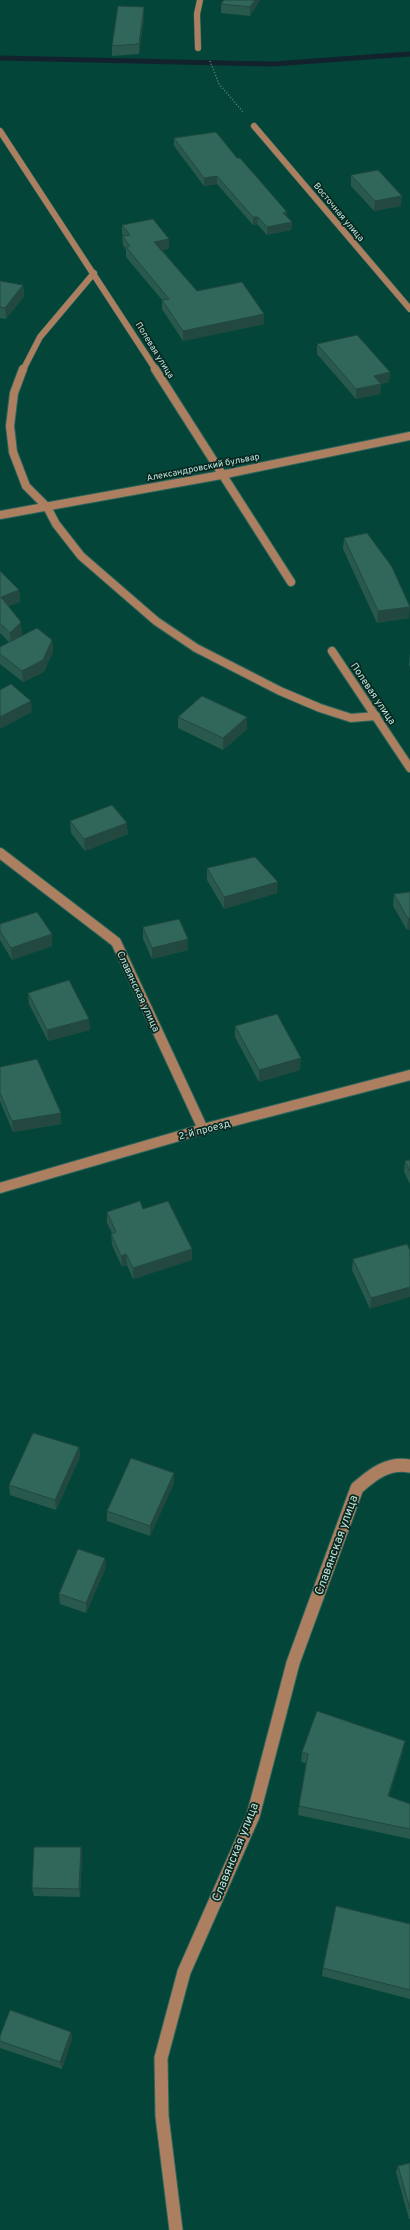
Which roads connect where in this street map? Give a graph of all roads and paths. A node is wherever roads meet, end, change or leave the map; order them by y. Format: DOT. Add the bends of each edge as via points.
graph roads {
  1 [pos="200,0"];
  2 [pos="198,48"];
  3 [pos="211,63"];
  4 [pos="254,126"];
  5 [pos="0,131"];
  6 [pos="94,273"];
  7 [pos="410,309"];
  8 [pos="410,436"];
  9 [pos="221,474"];
  10 [pos="46,507"];
  11 [pos="0,515"];
  12 [pos="290,582"];
  13 [pos="332,650"];
  14 [pos="376,716"];
  15 [pos="410,768"];
  16 [pos="0,853"];
  17 [pos="410,1075"];
  18 [pos="203,1129"];
  19 [pos="0,1188"];
  20 [pos="407,1465"];
  21 [pos="176,2230"];
  1 -- 2 [label="street" via="197,14"];
  3 -- 4 [label="path" via="218,84"];
  4 -- 7 [label="street, Восточная улица"];
  5 -- 6 [label="street, Полевая улица"];
  6 -- 9 [label="street, Полевая улица"];
  6 -- 10 [label="street" via="40,337 26,360 14,393 10,426 13,452 26,486"];
  8 -- 9 [label="street, Александровский бульвар"];
  9 -- 10 [label="street, Александровский бульвар"];
  9 -- 12 [label="street, Полевая улица"];
  10 -- 11 [label="street, Александровский бульвар"];
  10 -- 14 [label="street" via="81,556 156,621 196,648 280,691 320,708 351,718"];
  13 -- 14 [label="street, Полевая улица"];
  14 -- 15 [label="street, Полевая улица"];
  16 -- 18 [label="street, Славянская улица" via="116,942"];
  17 -- 18 [label="street, 2-й проезд"];
  18 -- 19 [label="street, 2-й проезд"];
  20 -- 21 [label="street, Славянская улица" via="377,1469 357,1488 293,1663 253,1816 184,1972 161,2058 162,2116"];
}
